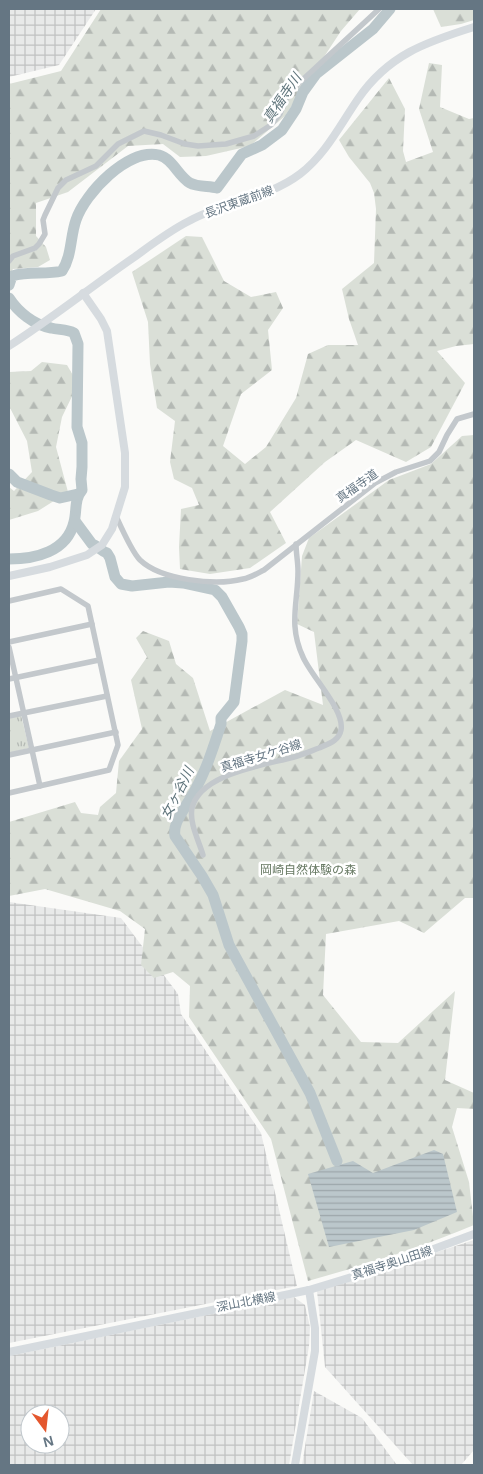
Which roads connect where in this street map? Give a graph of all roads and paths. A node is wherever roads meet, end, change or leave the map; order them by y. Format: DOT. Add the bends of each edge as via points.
graph roads {
  1 [pos="379,9"];
  2 [pos="474,27"];
  3 [pos="9,261"];
  4 [pos="83,294"];
  5 [pos="10,344"];
  6 [pos="474,414"];
  7 [pos="116,516"];
  8 [pos="296,544"];
  9 [pos="9,576"];
  10 [pos="9,601"];
  11 [pos="92,624"];
  12 [pos="9,642"];
  13 [pos="9,647"];
  14 [pos="99,660"];
  15 [pos="16,678"];
  16 [pos="9,679"];
  17 [pos="108,696"];
  18 [pos="23,713"];
  19 [pos="9,716"];
  20 [pos="116,732"];
  21 [pos="32,750"];
  22 [pos="9,755"];
  23 [pos="40,786"];
  24 [pos="9,793"];
  25 [pos="203,856"];
  26 [pos="474,1234"];
  27 [pos="309,1290"];
  28 [pos="9,1352"];
  29 [pos="295,1465"];
  1 -- 3 [label="street" via="298,84 285,100 280,114 254,136 226,144 198,146 144,131 118,144 96,166 66,180 58,188 43,220 44,234 39,244"];
  2 -- 4 [label="street, 長沢東蔵前線" via="415,48 381,71 358,98 320,155 291,180 269,192 190,220"];
  4 -- 5 [label="street, 長沢東蔵前線"];
  4 -- 7 [label="street" via="108,331 125,453 125,487"];
  6 -- 8 [label="street, 真福寺道" via="458,419 430,461 375,483"];
  7 -- 8 [label="street, 真福寺道" via="138,558 152,569 210,583 245,579 264,570"];
  7 -- 9 [label="street" via="106,540 94,552"];
  8 -- 25 [label="street, 真福寺女ケ谷線" via="298,571 294,615 298,643 311,673 338,711 341,730 337,739 324,745 231,774 201,792 194,802 192,814"];
  10 -- 11 [label="street" via="62,589 88,606"];
  11 -- 12 [label="street"];
  11 -- 14 [label="street"];
  13 -- 15 [label="street"];
  14 -- 15 [label="street"];
  14 -- 17 [label="street"];
  15 -- 16 [label="street"];
  15 -- 18 [label="street"];
  17 -- 18 [label="street"];
  17 -- 20 [label="street"];
  18 -- 19 [label="street"];
  18 -- 21 [label="street"];
  20 -- 21 [label="street"];
  20 -- 23 [label="street" via="118,745 109,770"];
  21 -- 22 [label="street"];
  21 -- 23 [label="street"];
  23 -- 24 [label="street"];
  26 -- 27 [label="street, 真福寺奥山田線" via="388,1266"];
  27 -- 28 [label="street, 深山北横線"];
  27 -- 29 [label="street" via="315,1351"];
}
